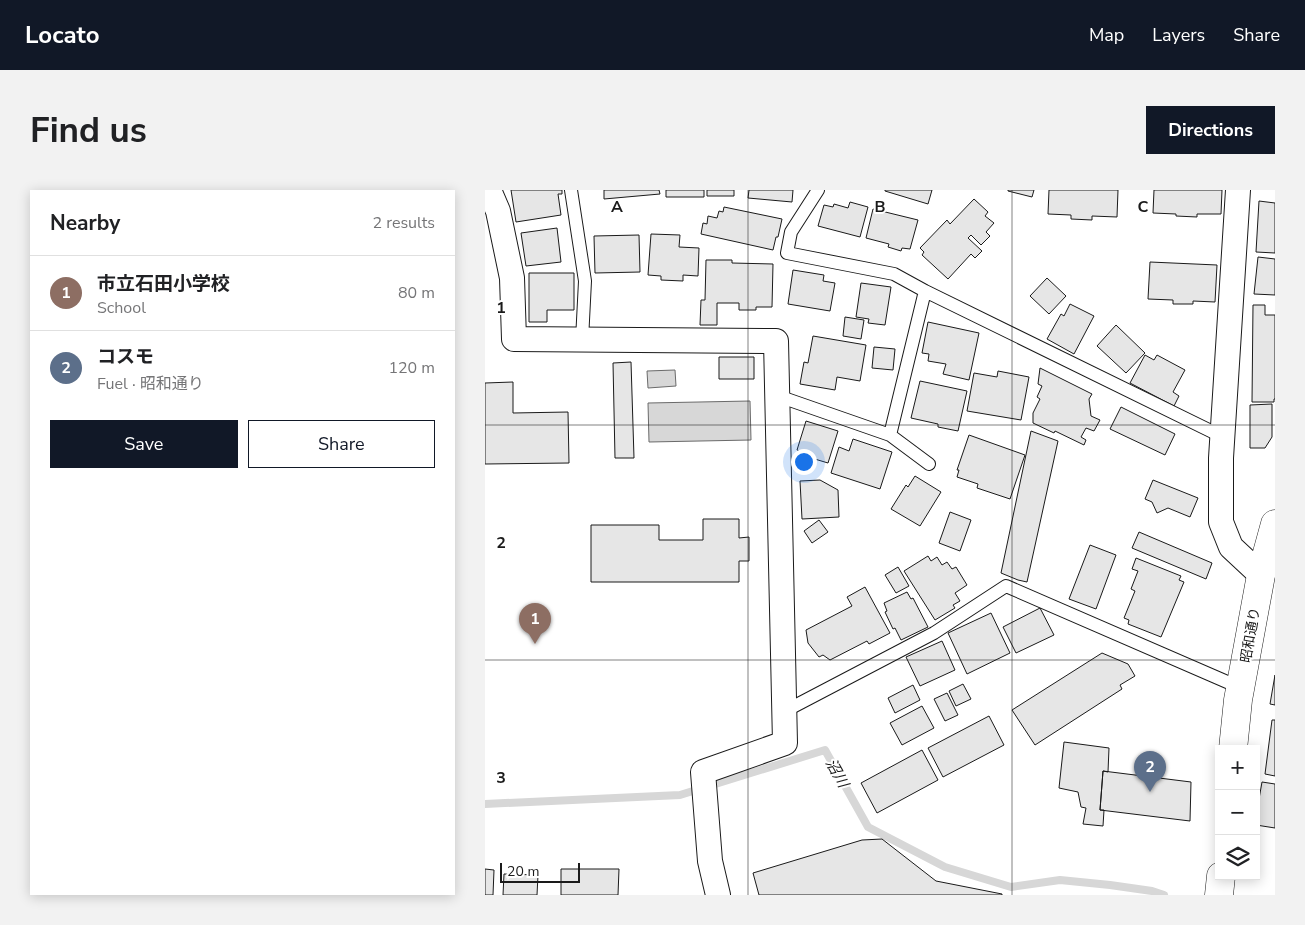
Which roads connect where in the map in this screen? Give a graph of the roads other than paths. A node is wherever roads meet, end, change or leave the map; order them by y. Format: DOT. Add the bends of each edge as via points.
graph roads {
  1 [pos="489,190"];
  2 [pos="571,190"];
  3 [pos="818,190"];
  4 [pos="1238,190"];
  5 [pos="925,291"];
  6 [pos="582,340"];
  7 [pos="778,396"];
  8 [pos="890,435"];
  9 [pos="1223,436"];
  10 [pos="929,464"];
  11 [pos="1275,524"];
  12 [pos="1261,575"];
  13 [pos="1241,688"];
  14 [pos="785,711"];
  15 [pos="1234,745"];
  16 [pos="717,895"];
  1 -- 6 [label="street" via="498,211 512,278 514,339"];
  2 -- 6 [label="lane" via="585,282"];
  3 -- 5 [label="lane" via="791,232 787,253 894,274"];
  4 -- 9 [label="street"];
  5 -- 8 [label="lane"];
  5 -- 9 [label="lane"];
  6 -- 7 [label="street" via="776,341"];
  7 -- 8 [label="lane"];
  7 -- 14 [label="street"];
  8 -- 10 [label="lane"];
  9 -- 12 [label="street" via="1221,522 1231,547"];
  11 -- 12 [label="street, 昭和通り"];
  12 -- 13 [label="street, 昭和通り"];
  13 -- 14 [label="lane" via="1006,586 933,633"];
  13 -- 15 [label="street, 昭和通り"];
  14 -- 16 [label="street" via="785,743 703,772 710,861"];
}
